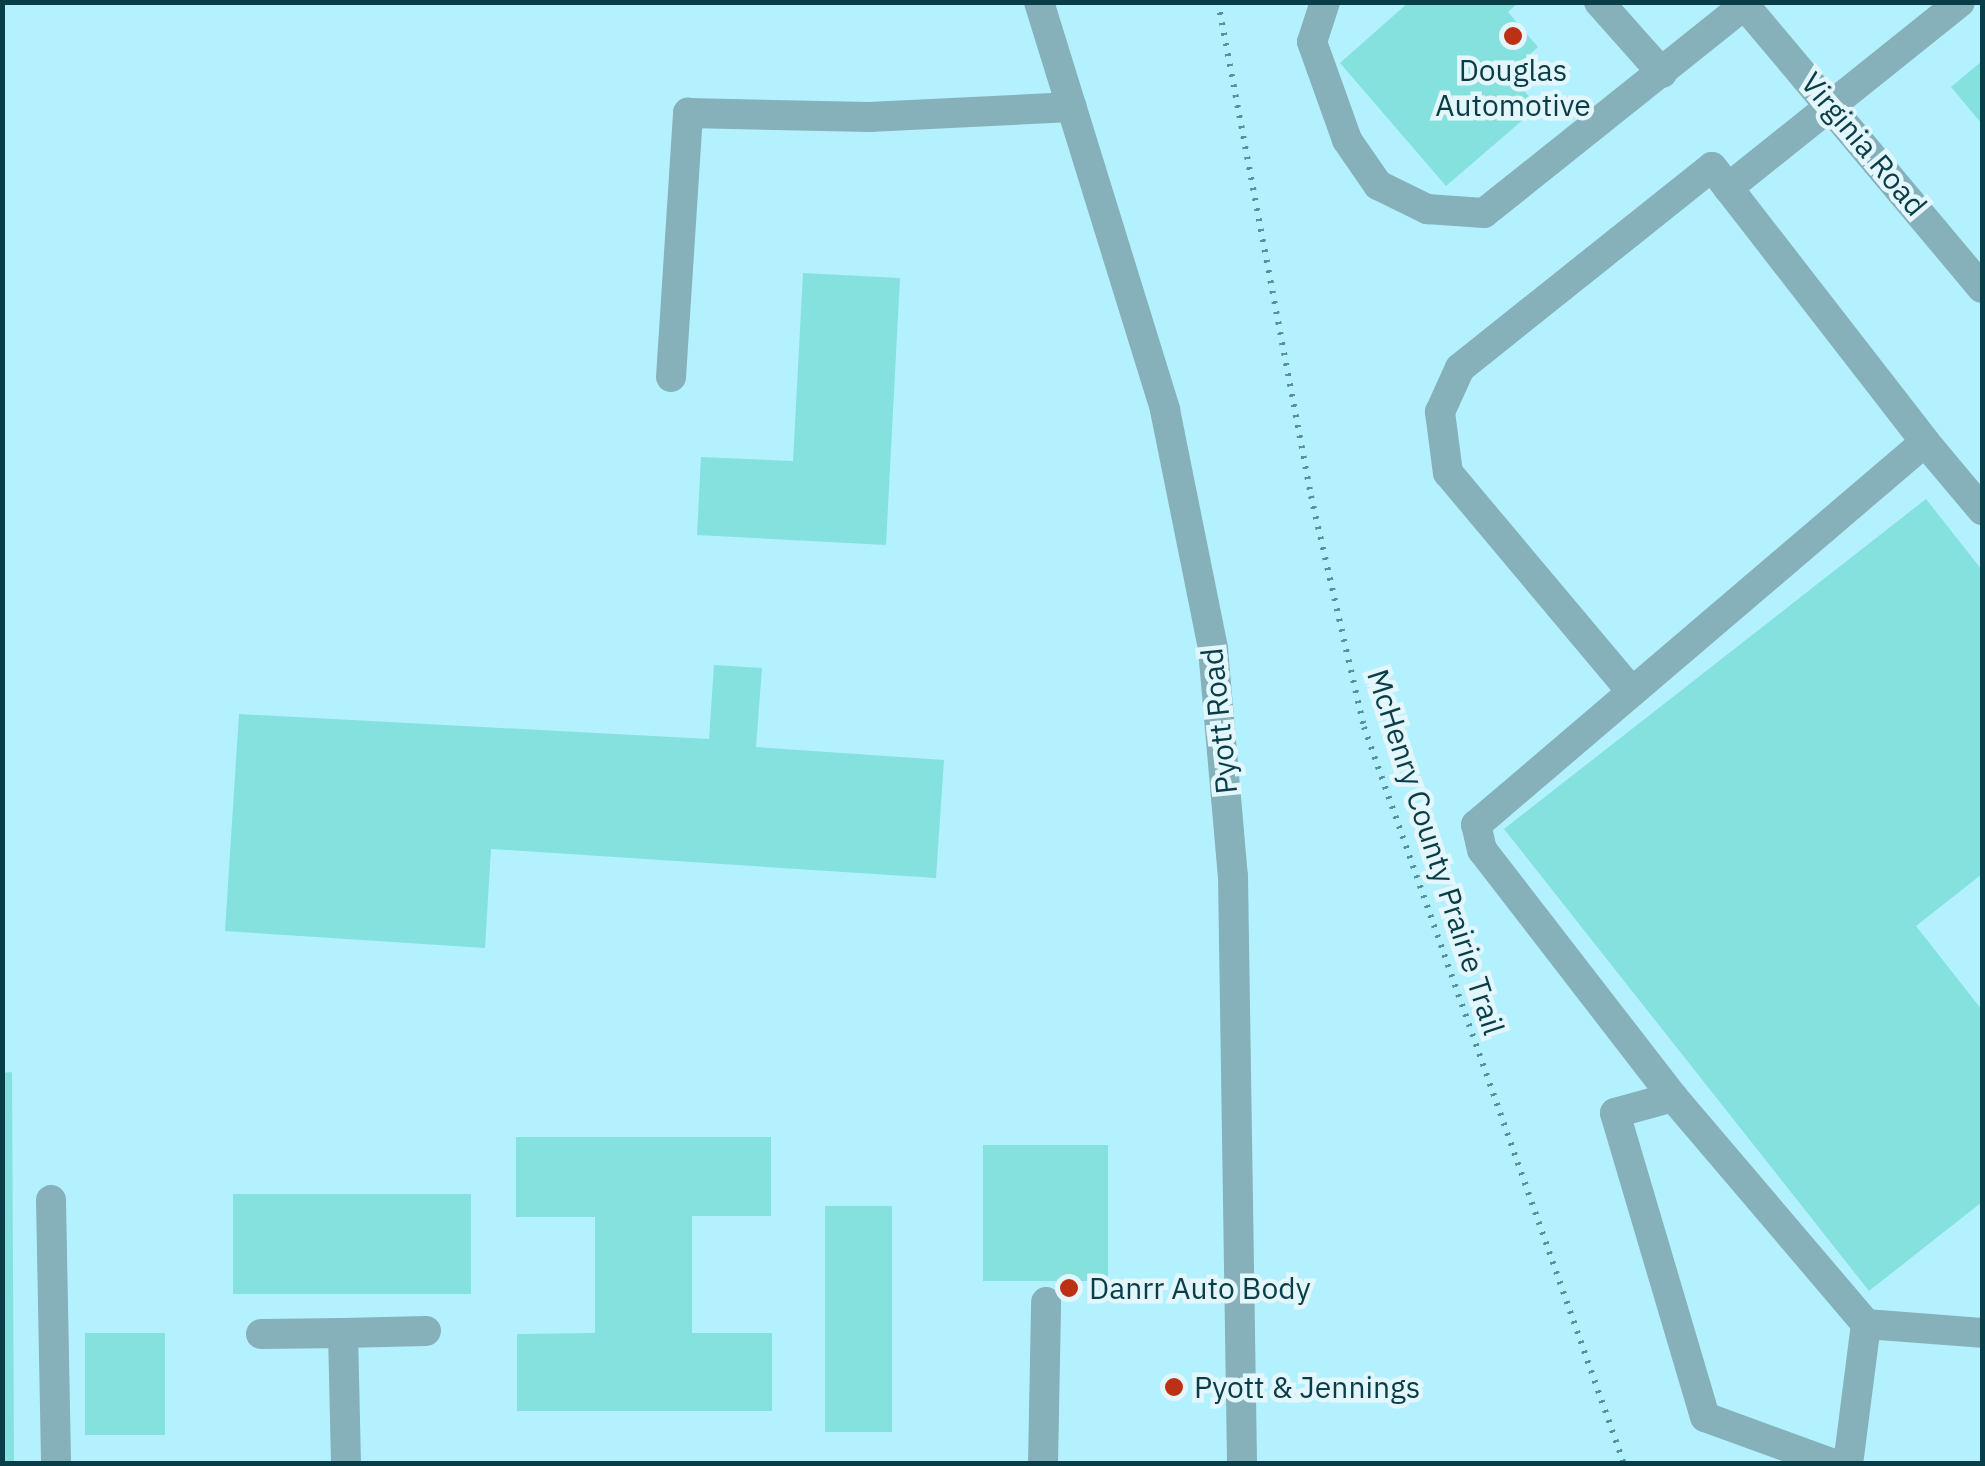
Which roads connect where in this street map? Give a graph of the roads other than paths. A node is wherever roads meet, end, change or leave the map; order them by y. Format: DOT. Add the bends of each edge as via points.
graph roads {
  1 [pos="1039,2"];
  2 [pos="1325,2"];
  3 [pos="1599,2"];
  4 [pos="1960,2"];
  5 [pos="1744,4"];
  6 [pos="1662,74"];
  7 [pos="1832,105"];
  8 [pos="1072,107"];
  9 [pos="1728,188"];
  10 [pos="1982,288"];
  11 [pos="671,377"];
  12 [pos="1925,442"];
  13 [pos="1982,510"];
  14 [pos="1632,692"];
  15 [pos="1673,1096"];
  16 [pos="51,1200"];
  17 [pos="1046,1302"];
  18 [pos="1866,1324"];
  19 [pos="426,1331"];
  20 [pos="343,1332"];
  21 [pos="1982,1333"];
  22 [pos="260,1334"];
  23 [pos="56,1464"];
  24 [pos="346,1464"];
  25 [pos="1042,1464"];
  26 [pos="1242,1464"];
  27 [pos="1834,1464"];
  28 [pos="1848,1464"];
  1 -- 8 [label="street, Pyott Road"];
  2 -- 6 [label="street" via="1312,42 1347,140 1378,185 1427,209 1484,213"];
  3 -- 6 [label="street"];
  4 -- 7 [label="street"];
  5 -- 6 [label="street"];
  5 -- 7 [label="street, Virginia Road"];
  7 -- 9 [label="street"];
  7 -- 10 [label="street, Virginia Road"];
  8 -- 11 [label="street" via="869,117 688,113"];
  8 -- 26 [label="street, Pyott Road" via="1164,410 1213,649 1234,896"];
  9 -- 12 [label="street"];
  9 -- 14 [label="street" via="1712,167 1460,368 1440,412 1448,473"];
  12 -- 13 [label="street"];
  12 -- 14 [label="street"];
  14 -- 15 [label="street" via="1476,825 1482,850"];
  15 -- 18 [label="street"];
  15 -- 27 [label="street" via="1615,1113 1705,1416"];
  16 -- 23 [label="street"];
  17 -- 25 [label="street"];
  18 -- 21 [label="street"];
  18 -- 28 [label="street"];
  19 -- 20 [label="street"];
  20 -- 22 [label="street"];
  20 -- 24 [label="street"];
}
